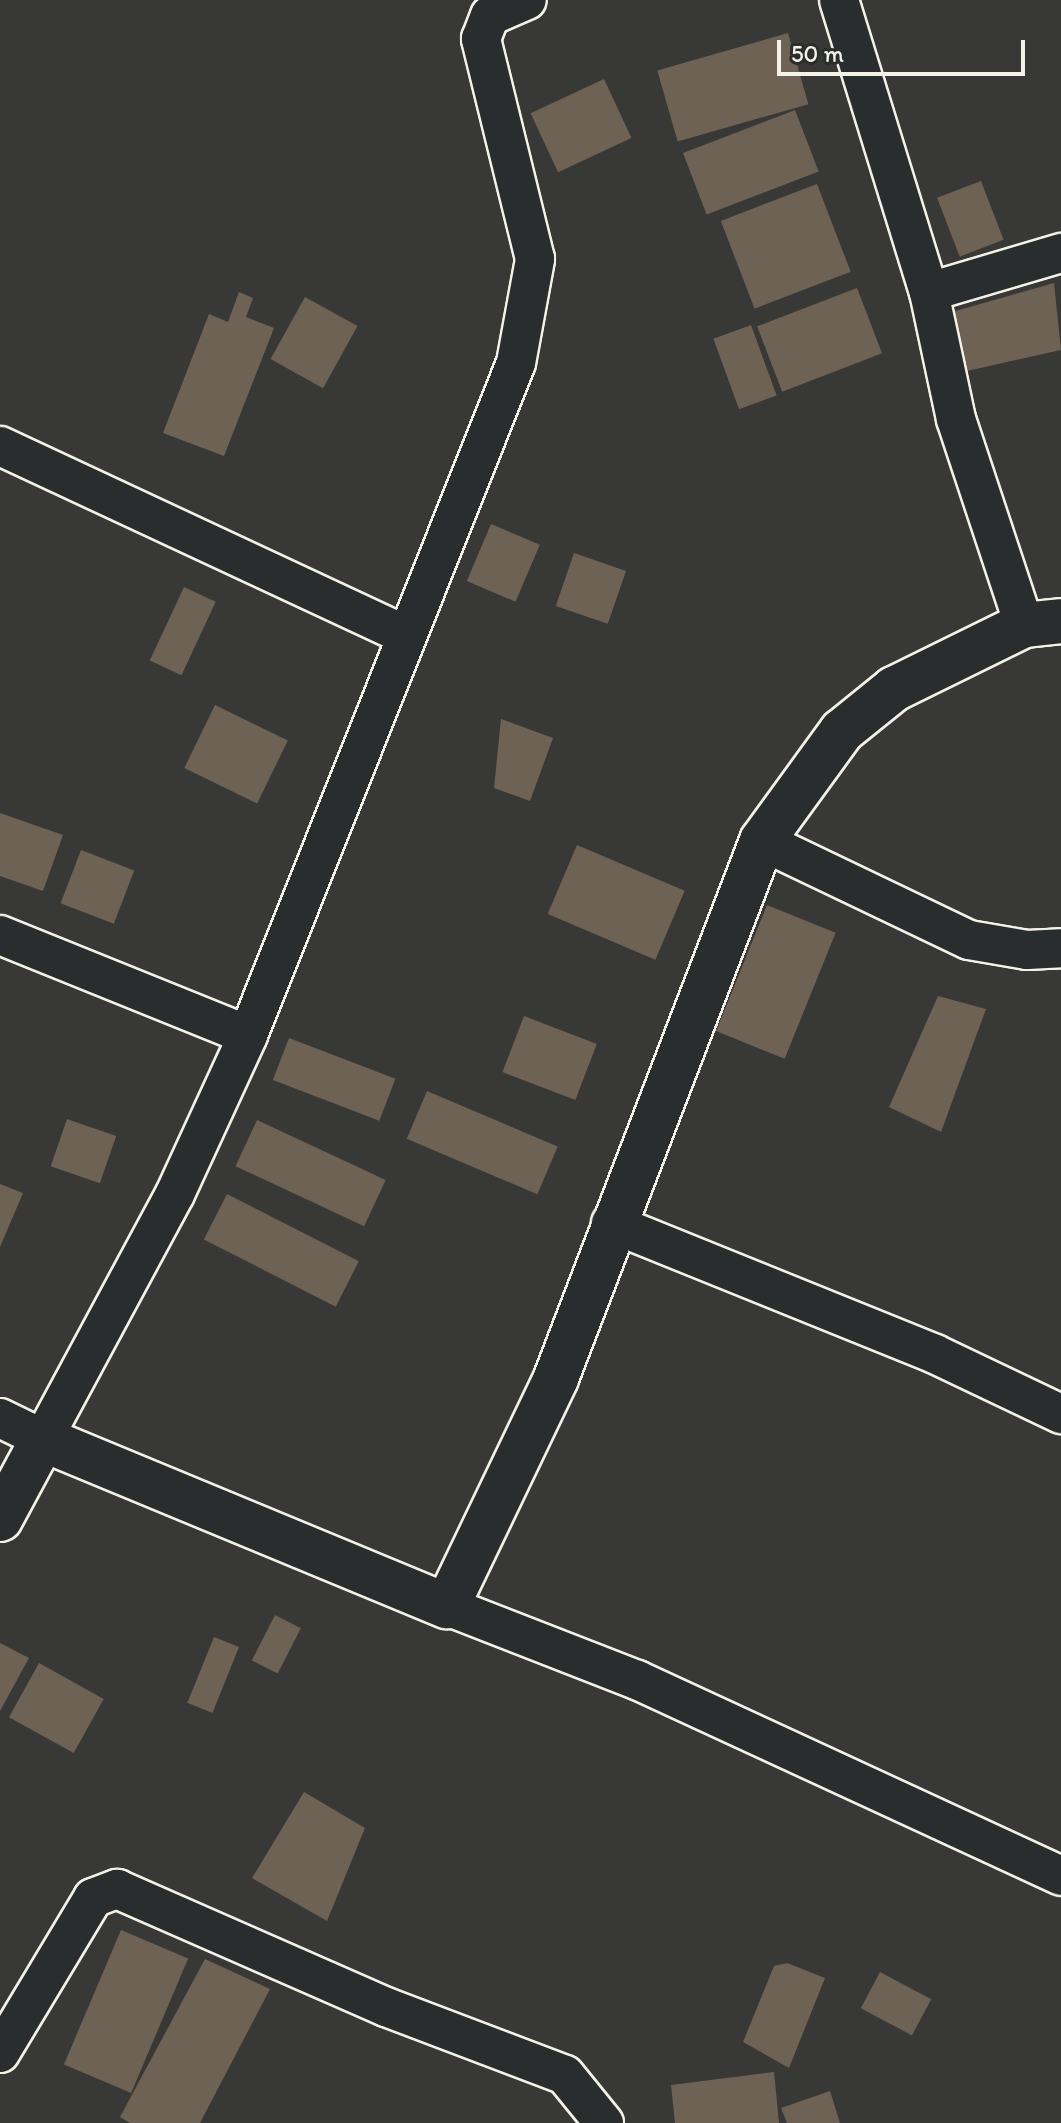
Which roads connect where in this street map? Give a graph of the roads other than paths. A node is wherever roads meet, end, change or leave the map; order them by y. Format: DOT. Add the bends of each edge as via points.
graph roads {
  1 [pos="527,0"];
  2 [pos="839,0"];
  3 [pos="1061,253"];
  4 [pos="929,292"];
  5 [pos="0,446"];
  6 [pos="1043,623"];
  7 [pos="403,634"];
  8 [pos="762,841"];
  9 [pos="0,935"];
  10 [pos="1061,948"];
  11 [pos="248,1035"];
  12 [pos="611,1223"];
  13 [pos="1061,1414"];
  14 [pos="0,1418"];
  15 [pos="43,1439"];
  16 [pos="0,1519"];
  17 [pos="447,1606"];
  18 [pos="1061,1876"];
  19 [pos="0,2053"];
  20 [pos="604,2123"];
  1 -- 7 [label="street" via="490,16 481,39 535,259 526,331"];
  2 -- 4 [label="street"];
  3 -- 4 [label="street"];
  4 -- 6 [label="street" via="956,419"];
  5 -- 7 [label="street"];
  6 -- 8 [label="street" via="894,689 842,731"];
  7 -- 11 [label="street"];
  8 -- 10 [label="street" via="969,940 1027,950"];
  8 -- 12 [label="street"];
  9 -- 11 [label="street"];
  11 -- 15 [label="street" via="116,1313"];
  12 -- 13 [label="street" via="935,1354"];
  12 -- 17 [label="street" via="550,1392"];
  14 -- 15 [label="street"];
  15 -- 16 [label="street"];
  15 -- 17 [label="street"];
  17 -- 18 [label="street" via="637,1680"];
  19 -- 20 [label="street" via="106,1888 155,1901 386,2007 565,2075"];
}
